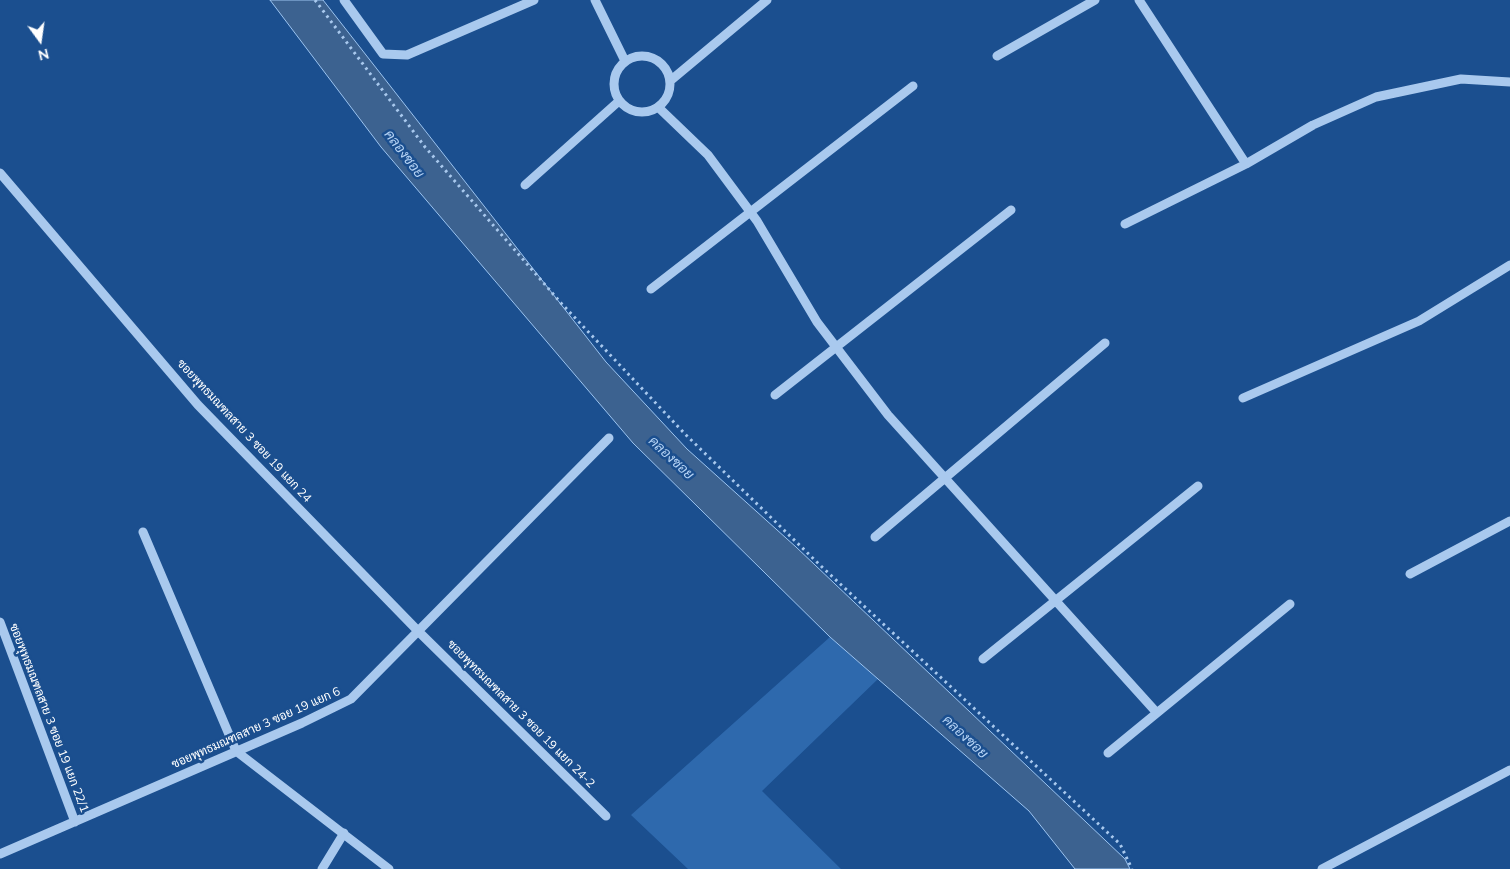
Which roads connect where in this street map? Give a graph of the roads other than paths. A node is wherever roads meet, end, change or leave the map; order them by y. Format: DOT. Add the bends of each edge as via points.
graph roads {
  1 [pos="344,0"];
  2 [pos="534,0"];
  3 [pos="595,0"];
  4 [pos="768,0"];
  5 [pos="1095,0"];
  6 [pos="1139,0"];
  7 [pos="998,56"];
  8 [pos="625,61"];
  9 [pos="670,81"];
  10 [pos="1510,82"];
  11 [pos="913,86"];
  12 [pos="619,101"];
  13 [pos="658,107"];
  14 [pos="1246,164"];
  15 [pos="0,173"];
  16 [pos="525,185"];
  17 [pos="1011,210"];
  18 [pos="751,212"];
  19 [pos="1125,224"];
  20 [pos="1510,265"];
  21 [pos="651,289"];
  22 [pos="1105,344"];
  23 [pos="837,347"];
  24 [pos="775,395"];
  25 [pos="1243,398"];
  26 [pos="609,438"];
  27 [pos="945,478"];
  28 [pos="1198,486"];
  29 [pos="1510,521"];
  30 [pos="142,532"];
  31 [pos="875,537"];
  32 [pos="1410,574"];
  33 [pos="1056,600"];
  34 [pos="1290,604"];
  35 [pos="0,622"];
  36 [pos="418,631"];
  37 [pos="983,659"];
  38 [pos="1157,713"];
  39 [pos="236,751"];
  40 [pos="1108,754"];
  41 [pos="1510,770"];
  42 [pos="606,816"];
  43 [pos="75,822"];
  44 [pos="344,833"];
  45 [pos="0,854"];
  46 [pos="322,869"];
  47 [pos="389,869"];
  48 [pos="1322,869"];
  1 -- 2 [label="street" via="384,54 407,54"];
  3 -- 8 [label="street"];
  4 -- 9 [label="street"];
  5 -- 7 [label="street"];
  6 -- 14 [label="street"];
  8 -- 9 [label="street" via="639,56 654,58 665,67"];
  8 -- 12 [label="street" via="616,72 613,87"];
  9 -- 13 [label="street" via="668,95"];
  10 -- 14 [label="street" via="1461,79 1376,97 1313,125"];
  11 -- 18 [label="street"];
  12 -- 13 [label="street" via="630,110 644,112"];
  12 -- 16 [label="street"];
  13 -- 18 [label="street" via="708,155"];
  14 -- 19 [label="street"];
  15 -- 36 [label="street, ซอยพุทธมณฑลสาย 3 ซอย 19 แยก 24" via="198,405"];
  17 -- 23 [label="street"];
  18 -- 21 [label="street"];
  18 -- 23 [label="street" via="817,322"];
  20 -- 25 [label="street" via="1419,321"];
  22 -- 27 [label="street"];
  23 -- 24 [label="street"];
  23 -- 27 [label="street" via="888,414"];
  26 -- 36 [label="street, ซอยพุทธมณฑลสาย 3 ซอย 19 แยก 6"];
  27 -- 31 [label="street"];
  27 -- 33 [label="street"];
  28 -- 33 [label="street"];
  29 -- 32 [label="street"];
  30 -- 39 [label="street"];
  33 -- 37 [label="street"];
  33 -- 38 [label="street"];
  34 -- 38 [label="street"];
  35 -- 43 [label="street, ซอยพุทธมณฑลสาย 3 ซอย 19 แยก 22/1"];
  36 -- 39 [label="street, ซอยพุทธมณฑลสาย 3 ซอย 19 แยก 6" via="351,699"];
  36 -- 42 [label="street, ซอยพุทธมณฑลสาย 3 ซอย 19 แยก 24-2"];
  38 -- 40 [label="street"];
  39 -- 43 [label="street, ซอยพุทธมณฑลสาย 3 ซอย 19 แยก 6"];
  39 -- 44 [label="street"];
  41 -- 48 [label="street"];
  43 -- 45 [label="street, ซอยพุทธมณฑลสาย 3 ซอย 19 แยก 6"];
  44 -- 46 [label="street"];
  44 -- 47 [label="street"];
}
